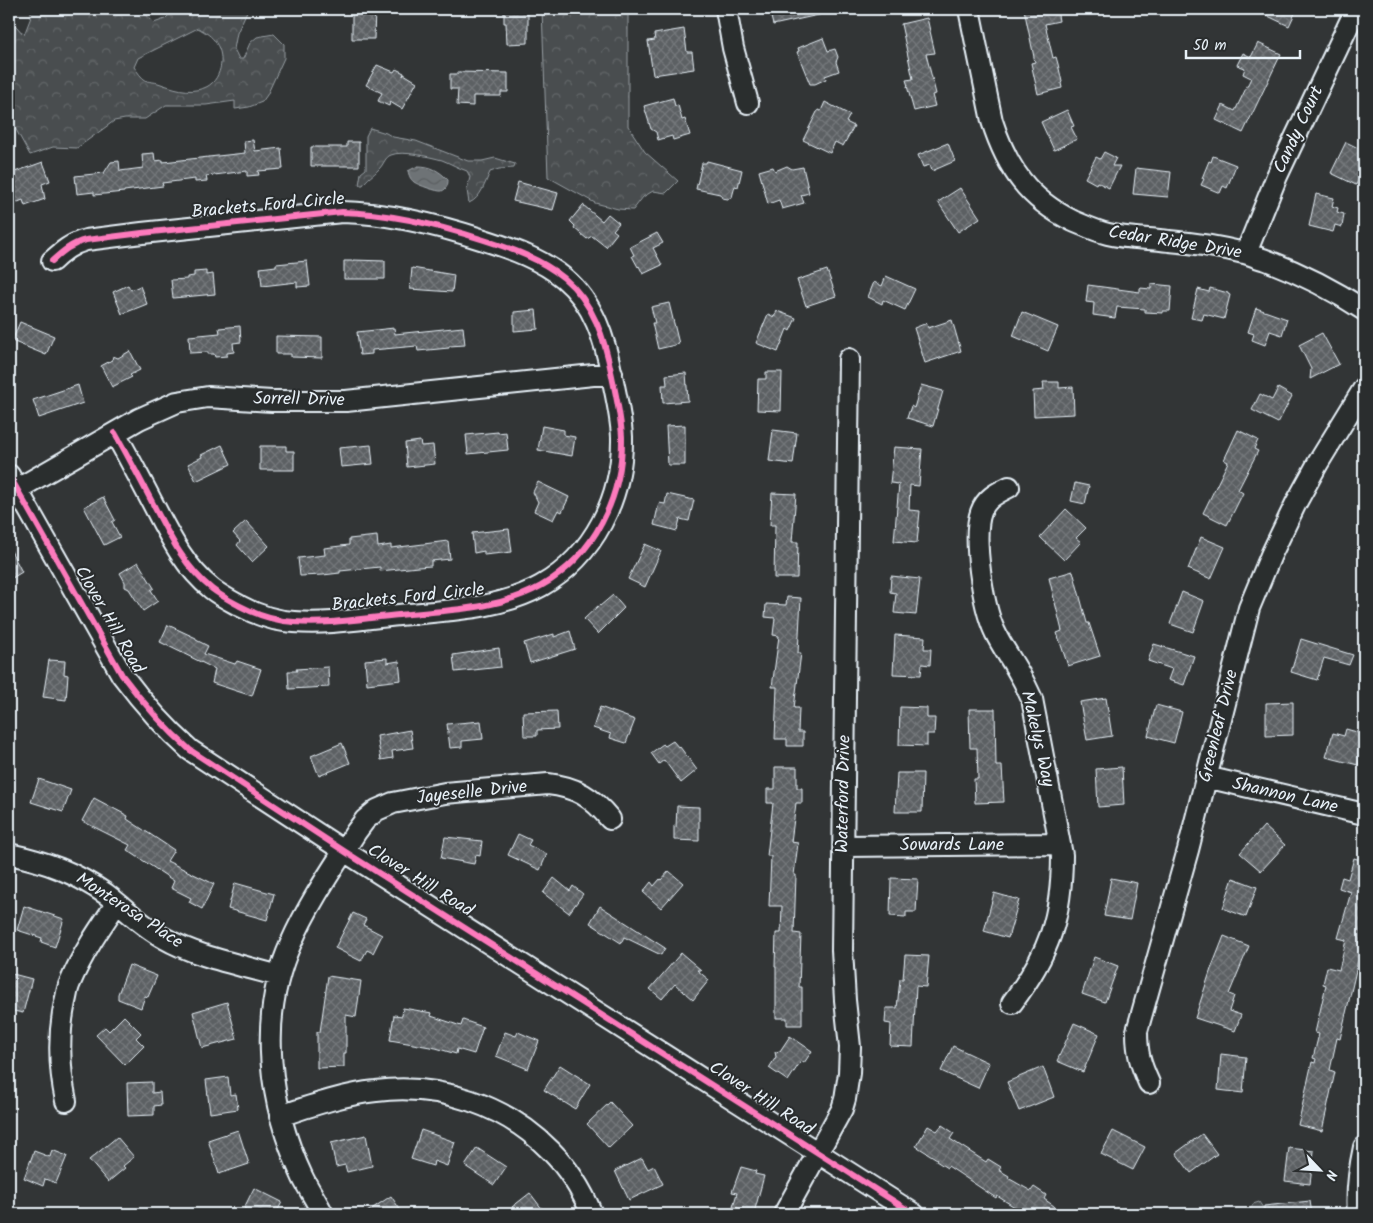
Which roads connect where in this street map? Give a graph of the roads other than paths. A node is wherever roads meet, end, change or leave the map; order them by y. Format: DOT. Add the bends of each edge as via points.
graph roads {
  1 [pos="726,9"];
  2 [pos="969,9"];
  3 [pos="1356,9"];
  4 [pos="748,102"];
  5 [pos="1246,253"];
  6 [pos="52,261"];
  7 [pos="1364,310"];
  8 [pos="849,358"];
  9 [pos="612,373"];
  10 [pos="1364,388"];
  11 [pos="116,433"];
  12 [pos="11,486"];
  13 [pos="1009,487"];
  14 [pos="1206,777"];
  15 [pos="1364,814"];
  16 [pos="610,819"];
  17 [pos="1060,844"];
  18 [pos="844,846"];
  19 [pos="344,851"];
  20 [pos="9,854"];
  21 [pos="117,903"];
  22 [pos="279,976"];
  23 [pos="1012,1003"];
  24 [pos="1149,1083"];
  25 [pos="66,1101"];
  26 [pos="280,1116"];
  27 [pos="1364,1147"];
  28 [pos="817,1153"];
  29 [pos="323,1214"];
  30 [pos="592,1214"];
  31 [pos="784,1214"];
  32 [pos="914,1214"];
  33 [pos="1358,1214"];
  1 -- 4 [label="street"];
  2 -- 5 [label="street, Cedar Ridge Drive" via="996,135 1013,169 1034,195 1056,213 1108,234"];
  3 -- 5 [label="street, Candy Court" via="1277,176"];
  5 -- 7 [label="street, Cedar Ridge Drive" via="1303,276"];
  6 -- 9 [label="street, Brackets Ford Circle" via="78,242 342,212 424,222 529,256 564,278 578,291 592,313 601,331"];
  8 -- 18 [label="street, Waterford Drive"];
  9 -- 11 [label="street, Sorrell Drive" via="346,401 208,397 177,402"];
  9 -- 11 [label="street, Brackets Ford Circle" via="620,412 620,464 615,490 596,534 576,560 540,587 490,605 464,609 319,623 273,619 247,610 212,589 185,560"];
  10 -- 14 [label="street, Greenleaf Drive" via="1296,503 1249,608"];
  11 -- 12 [label="street, Sorrell Drive"];
  12 -- 19 [label="street, Clover Hill Road" via="122,675 143,704 190,750"];
  13 -- 17 [label="street, Makelys Way" via="989,499 978,522 982,587 995,631 1032,699"];
  14 -- 15 [label="street, Shannon Lane"];
  14 -- 24 [label="street, Greenleaf Drive" via="1137,1031 1140,1065"];
  16 -- 19 [label="street, Jayeselle Drive" via="586,796 548,784 446,794 393,803 377,810 365,820"];
  17 -- 18 [label="street, Sowards Lane"];
  17 -- 23 [label="street, Makelys Way" via="1062,877 1052,931 1029,981"];
  18 -- 28 [label="street, Waterford Drive" via="842,950 849,1073 842,1109"];
  19 -- 22 [label="street, Jayeselle Drive" via="305,914"];
  19 -- 28 [label="street, Clover Hill Road"];
  20 -- 21 [label="street, Monterosa Place" via="56,866 78,876"];
  21 -- 22 [label="street, Monterosa Place" via="142,924 189,950"];
  21 -- 25 [label="street" via="69,984 60,1040"];
  22 -- 26 [label="street, Jayeselle Drive" via="270,1045"];
  26 -- 29 [label="street, Jayeselle Drive" via="303,1179"];
  26 -- 30 [label="street" via="376,1091 405,1089 456,1096 483,1105 531,1132 569,1172"];
  27 -- 33 [label="street" via="1356,1196"];
  28 -- 31 [label="street, Waterford Drive"];
  28 -- 32 [label="street, Clover Hill Road"];
}
